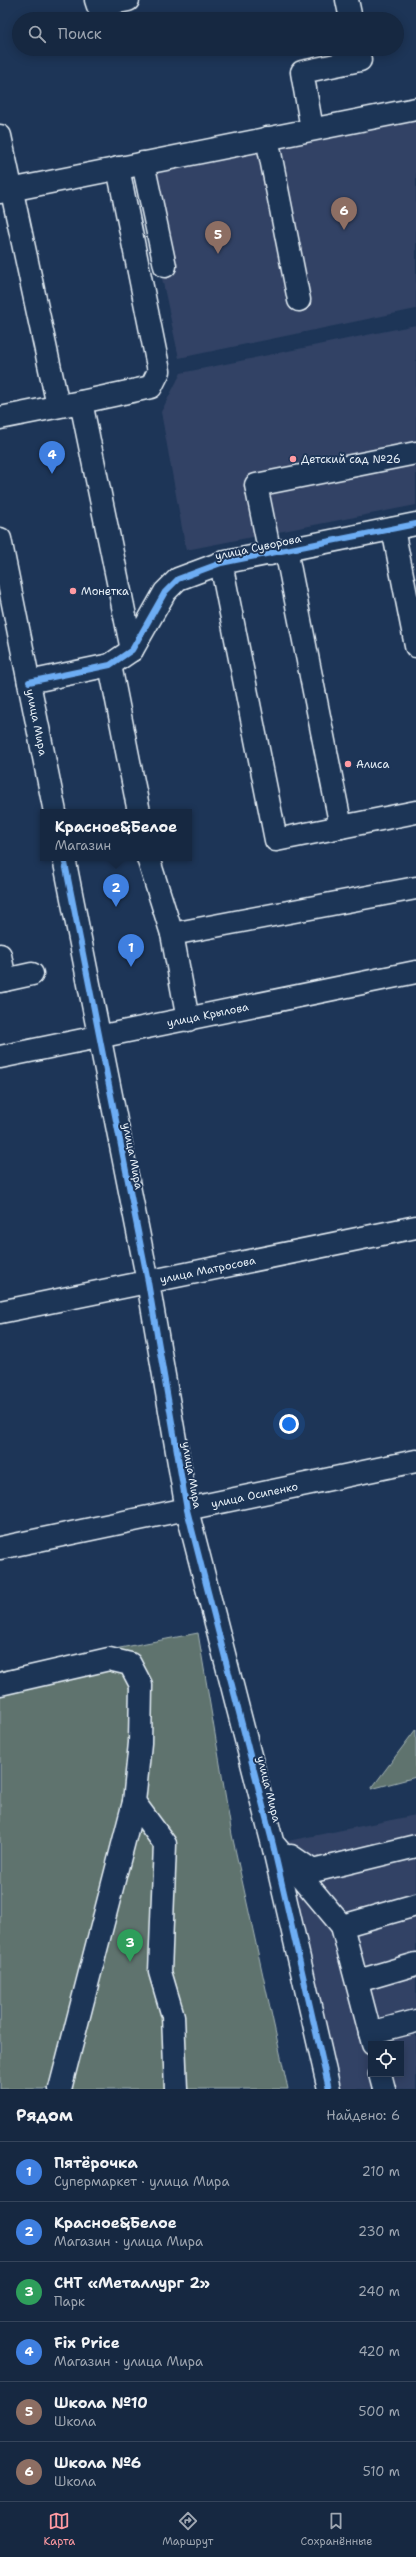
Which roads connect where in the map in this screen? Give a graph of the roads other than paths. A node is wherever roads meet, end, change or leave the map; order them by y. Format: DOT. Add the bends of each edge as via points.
graph roads {
  1 [pos="96,0"];
  2 [pos="128,0"];
  3 [pos="347,0"];
  4 [pos="350,12"];
  5 [pos="359,56"];
  6 [pos="416,109"];
  7 [pos="312,129"];
  8 [pos="0,136"];
  9 [pos="267,138"];
  10 [pos="143,163"];
  11 [pos="118,168"];
  12 [pos="6,191"];
  13 [pos="165,266"];
  14 [pos="299,300"];
  15 [pos="81,402"];
  16 [pos="58,406"];
  17 [pos="0,418"];
  18 [pos="416,453"];
  19 [pos="416,524"];
  20 [pos="393,529"];
  21 [pos="0,539"];
  22 [pos="278,552"];
  23 [pos="221,563"];
  24 [pos="7,614"];
  25 [pos="416,646"];
  26 [pos="132,650"];
  27 [pos="110,665"];
  28 [pos="29,682"];
  29 [pos="54,809"];
  30 [pos="138,809"];
  31 [pos="416,812"];
  32 [pos="341,827"];
  33 [pos="65,861"];
  34 [pos="149,861"];
  35 [pos="416,888"];
  36 [pos="172,934"];
  37 [pos="0,955"];
  38 [pos="416,972"];
  39 [pos="32,974"];
  40 [pos="3,980"];
  41 [pos="188,1020"];
  42 [pos="100,1038"];
  43 [pos="0,1058"];
  44 [pos="416,1227"];
  45 [pos="148,1282"];
  46 [pos="0,1312"];
  47 [pos="416,1461"];
  48 [pos="187,1510"];
  49 [pos="0,1548"];
  50 [pos="1,1687"];
  51 [pos="134,1802"];
  52 [pos="273,1845"];
  53 [pos="416,1846"];
  54 [pos="416,1905"];
  55 [pos="342,1926"];
  56 [pos="416,1964"];
  57 [pos="358,1981"];
  58 [pos="416,2021"];
  59 [pos="371,2038"];
  60 [pos="381,2077"];
  61 [pos="60,2089"];
  62 [pos="176,2089"];
  63 [pos="328,2089"];
  64 [pos="384,2089"];
  1 -- 2 [label="street" via="98,6"];
  3 -- 4 [label="street"];
  5 -- 7 [label="street" via="360,60 302,72"];
  6 -- 7 [label="street"];
  7 -- 9 [label="street"];
  8 -- 12 [label="street"];
  9 -- 10 [label="street"];
  9 -- 14 [label="street"];
  10 -- 11 [label="street"];
  10 -- 13 [label="street"];
  11 -- 12 [label="street"];
  11 -- 15 [label="street" via="159,371 151,387"];
  12 -- 16 [label="street"];
  15 -- 16 [label="street"];
  15 -- 26 [label="street"];
  16 -- 17 [label="street"];
  18 -- 22 [label="street" via="256,485"];
  19 -- 20 [label="street, улица Суворова"];
  20 -- 22 [label="street, улица Суворова"];
  20 -- 25 [label="street"];
  21 -- 24 [label="street, улица Мира"];
  22 -- 23 [label="street, улица Суворова"];
  22 -- 32 [label="street"];
  23 -- 26 [label="street, улица Суворова" via="178,579 165,592"];
  23 -- 32 [label="street" via="276,840"];
  24 -- 28 [label="street, улица Мира"];
  26 -- 27 [label="street, улица Суворова"];
  27 -- 28 [label="street, улица Суворова"];
  27 -- 30 [label="street"];
  28 -- 29 [label="street, улица Мира"];
  31 -- 32 [label="street"];
  33 -- 42 [label="street, улица Мира"];
  34 -- 36 [label="street"];
  35 -- 36 [label="street"];
  36 -- 41 [label="street"];
  37 -- 40 [label="street"];
  38 -- 41 [label="street, улица Крылова"];
  39 -- 40 [label="street"];
  41 -- 42 [label="street, улица Крылова"];
  42 -- 43 [label="street, улица Крылова"];
  42 -- 45 [label="street, улица Мира"];
  44 -- 45 [label="street, улица Матросова"];
  45 -- 46 [label="street, улица Матросова"];
  45 -- 48 [label="street, улица Мира"];
  47 -- 48 [label="street, улица Осипенко"];
  48 -- 49 [label="street, улица Осипенко"];
  48 -- 52 [label="street, улица Мира"];
  50 -- 51 [label="street" via="109,1659 130,1664 141,1685 140,1743"];
  51 -- 61 [label="street"];
  51 -- 62 [label="street" via="165,1844 160,1972 173,2016"];
  52 -- 53 [label="street" via="313,1871"];
  52 -- 55 [label="street"];
  52 -- 63 [label="street, улица Мира"];
  54 -- 55 [label="street"];
  55 -- 57 [label="street"];
  56 -- 57 [label="street"];
  57 -- 59 [label="street"];
  58 -- 59 [label="street"];
  60 -- 64 [label="street"];
}
